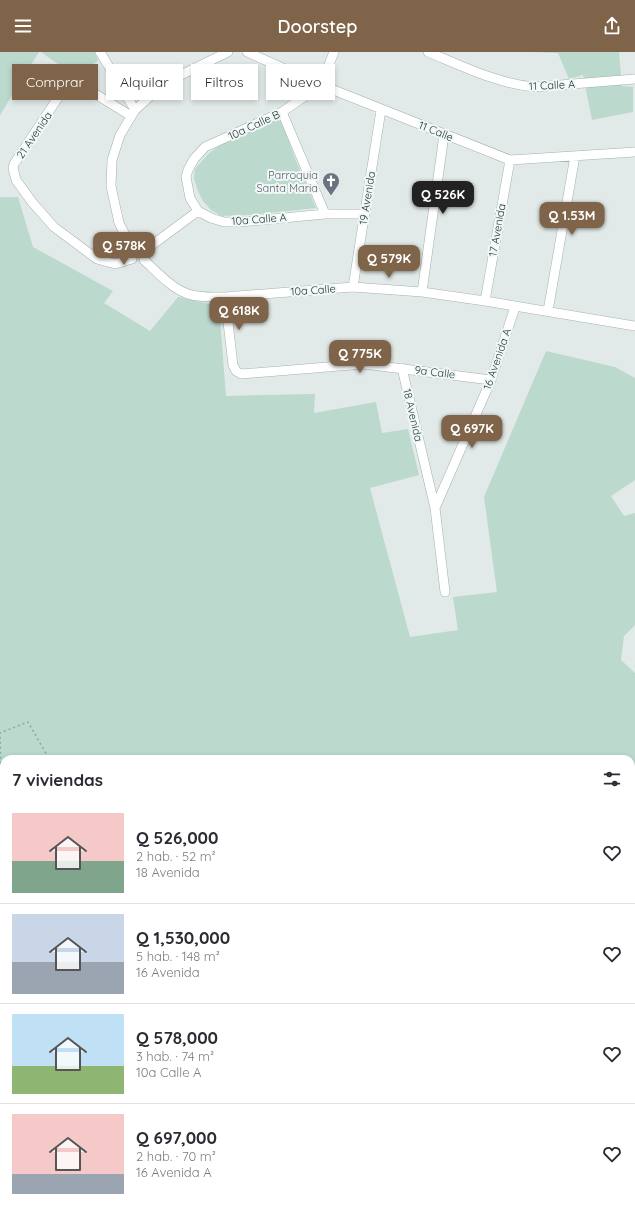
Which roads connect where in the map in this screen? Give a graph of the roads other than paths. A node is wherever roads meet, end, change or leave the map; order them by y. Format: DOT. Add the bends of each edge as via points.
graph roads {
  1 [pos="100,52"];
  2 [pos="228,52"];
  3 [pos="247,52"];
  4 [pos="334,52"];
  5 [pos="428,52"];
  6 [pos="274,64"];
  7 [pos="329,64"];
  8 [pos="635,79"];
  9 [pos="335,91"];
  10 [pos="299,100"];
  11 [pos="381,110"];
  12 [pos="282,112"];
  13 [pos="133,113"];
  14 [pos="444,135"];
  15 [pos="635,152"];
  16 [pos="575,156"];
  17 [pos="510,160"];
  18 [pos="198,211"];
  19 [pos="325,214"];
  20 [pos="365,214"];
  21 [pos="144,251"];
  22 [pos="133,255"];
  23 [pos="144,260"];
  24 [pos="353,287"];
  25 [pos="422,292"];
  26 [pos="225,297"];
  27 [pos="485,301"];
  28 [pos="515,307"];
  29 [pos="548,311"];
  30 [pos="635,326"];
  31 [pos="402,368"];
  32 [pos="491,380"];
  33 [pos="435,508"];
  34 [pos="444,592"];
  1 -- 13 [label="street"];
  2 -- 13 [label="street" via="157,90"];
  3 -- 6 [label="street, 11 Calle"];
  4 -- 7 [label="street"];
  5 -- 8 [label="street, 11 Calle A" via="520,86"];
  9 -- 11 [label="street, 11 Calle"];
  10 -- 12 [label="street, 10a Calle B"];
  11 -- 14 [label="street, 11 Calle"];
  11 -- 20 [label="street, 19 Avenida"];
  12 -- 18 [label="street, 10a Calle B" via="204,147 194,159 186,177 190,198"];
  12 -- 19 [label="street"];
  13 -- 22 [label="street" via="120,135 112,160 111,186 119,222"];
  13 -- 22 [label="street, 21 Avenida" via="81,85 65,87 13,168 16,180 54,227 97,259 115,264"];
  14 -- 17 [label="street, 11 Calle"];
  14 -- 25 [label="street"];
  15 -- 16 [label="street, 11 Calle"];
  16 -- 17 [label="street, 11 Calle"];
  16 -- 29 [label="street"];
  17 -- 27 [label="street, 17 Avenida"];
  18 -- 19 [label="street, 10a Calle A" via="224,222"];
  18 -- 21 [label="street"];
  19 -- 20 [label="street, 10a Calle A"];
  20 -- 24 [label="street, 19 Avenida"];
  21 -- 22 [label="street" via="137,248"];
  21 -- 23 [label="street"];
  22 -- 23 [label="street" via="136,262"];
  23 -- 26 [label="street, 10a Calle" via="173,285 188,294"];
  24 -- 25 [label="street, 10a Calle"];
  24 -- 26 [label="street, 10a Calle"];
  25 -- 27 [label="street, 10a Calle"];
  26 -- 31 [label="street, 9a Calle" via="233,365 241,374 364,364"];
  27 -- 28 [label="street, 10a Calle"];
  28 -- 29 [label="street, 10a Calle"];
  28 -- 32 [label="street, 16 Avenida A"];
  29 -- 30 [label="street, 10a Calle"];
  31 -- 32 [label="street, 9a Calle"];
  31 -- 33 [label="street, 18 Avenida"];
  32 -- 33 [label="street, 16 Avenida A"];
  33 -- 34 [label="street, 16 Avenida A"];
}
